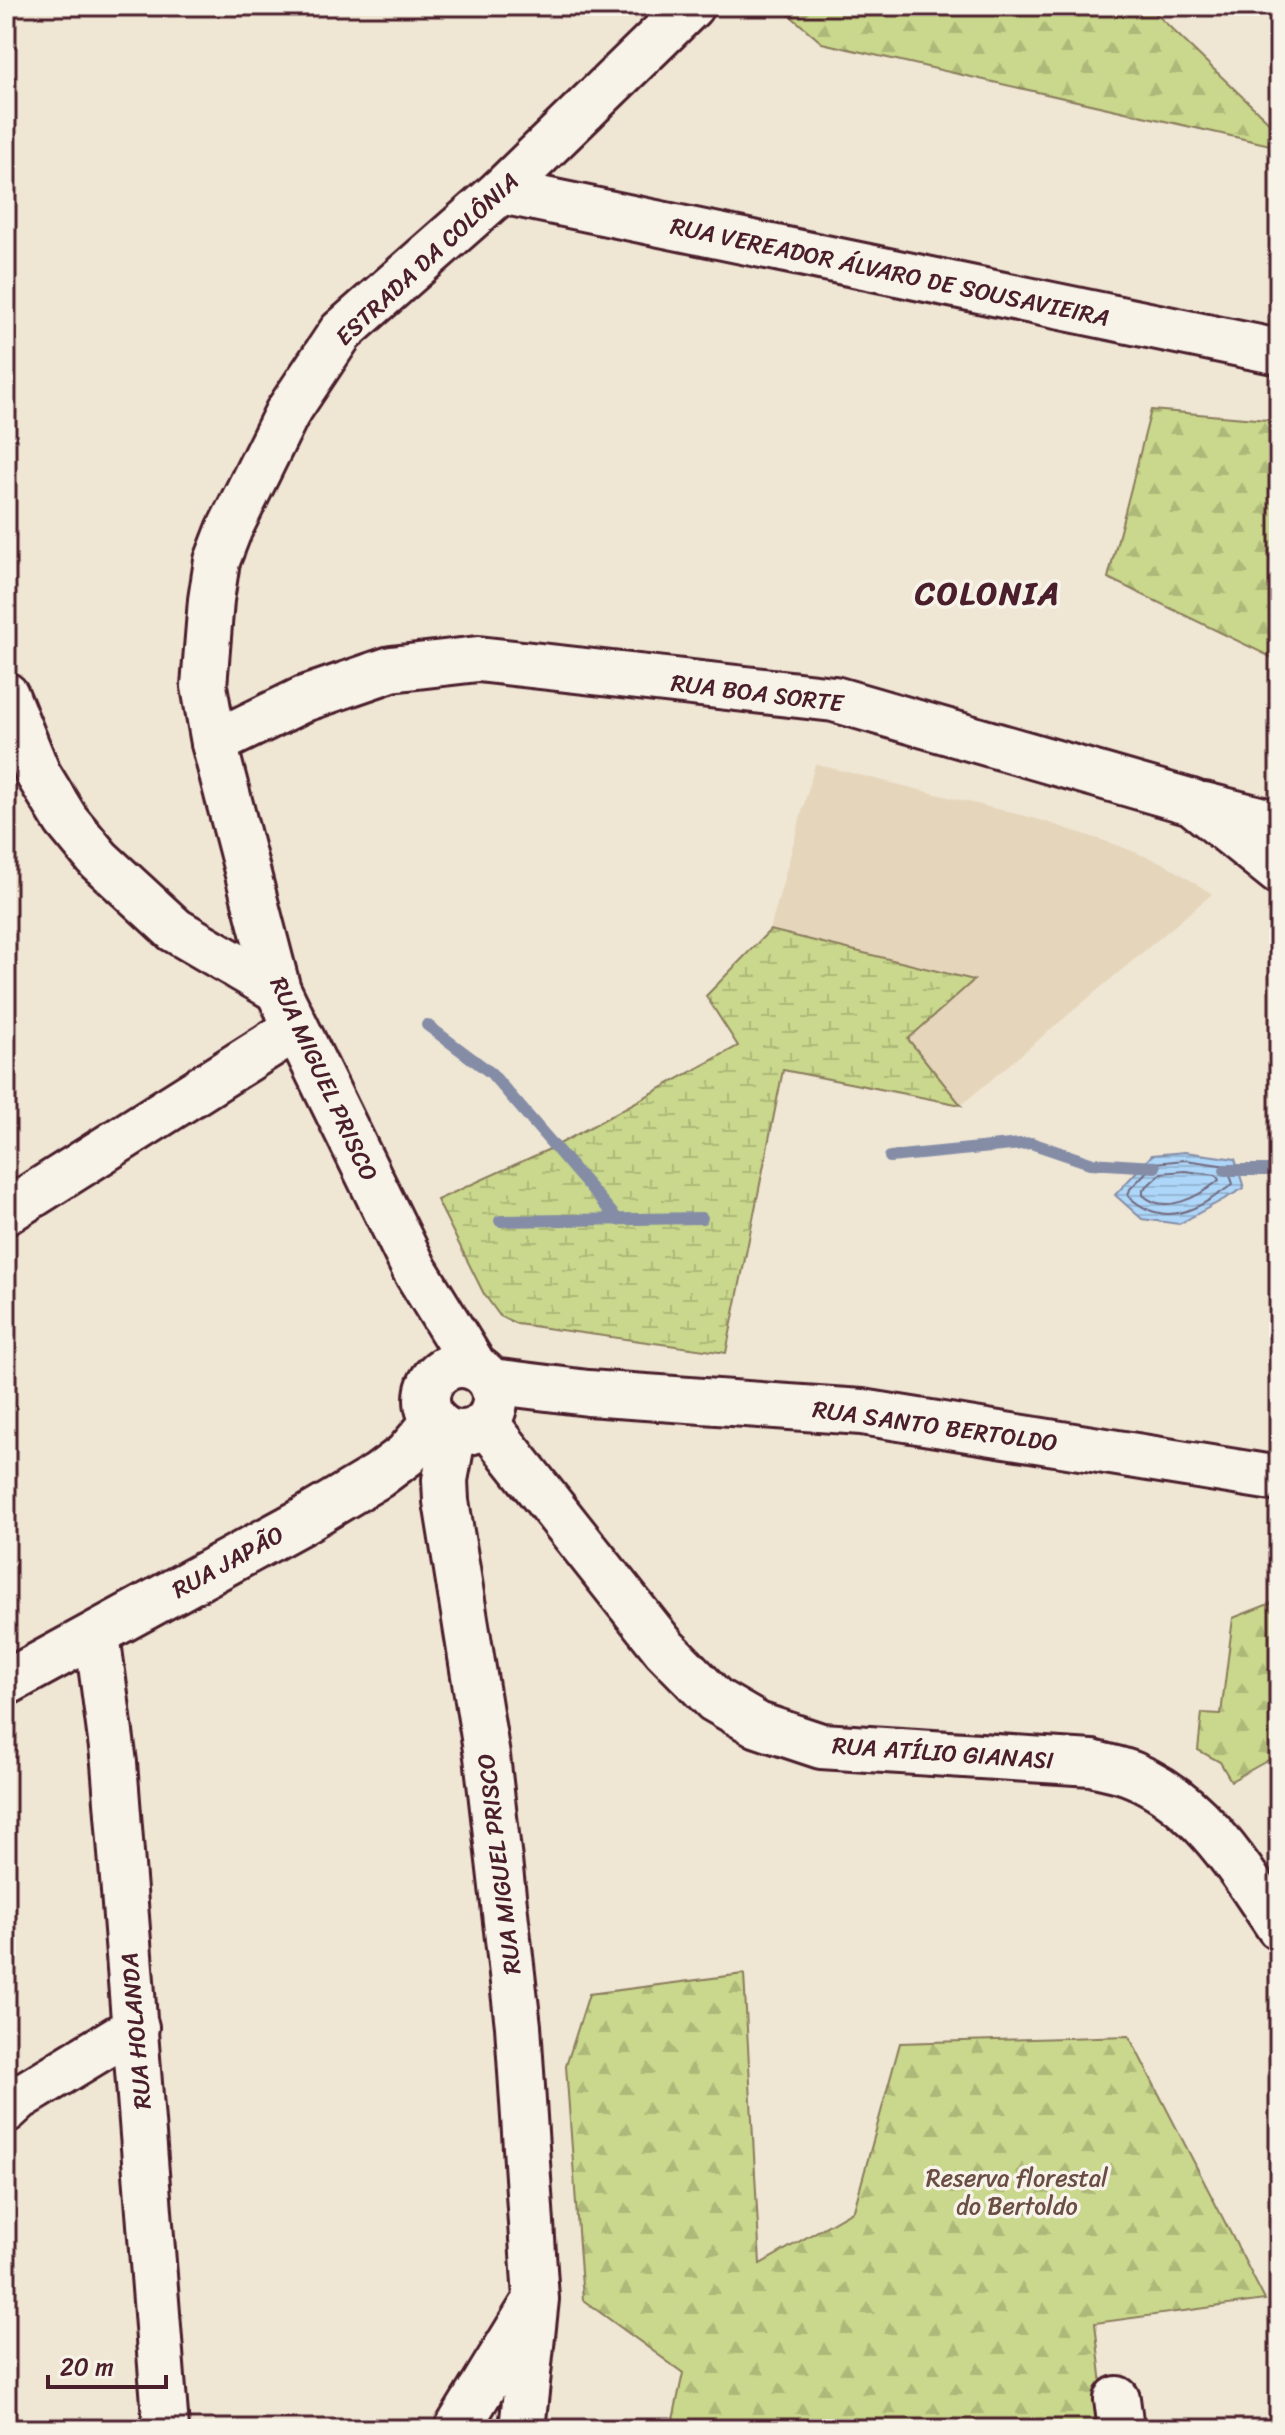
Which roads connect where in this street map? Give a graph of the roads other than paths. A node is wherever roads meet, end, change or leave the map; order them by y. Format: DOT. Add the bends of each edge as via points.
graph roads {
  1 [pos="691,6"];
  2 [pos="501,191"];
  3 [pos="1279,352"];
  4 [pos="6,695"];
  5 [pos="214,743"];
  6 [pos="1192,802"];
  7 [pos="1279,824"];
  8 [pos="1279,872"];
  9 [pos="286,1009"];
  10 [pos="6,1212"];
  11 [pos="466,1402"];
  12 [pos="1279,1479"];
  13 [pos="97,1634"];
  14 [pos="6,1683"];
  15 [pos="1279,1927"];
  16 [pos="136,2027"];
  17 [pos="6,2110"];
  18 [pos="536,2299"];
  19 [pos="166,2429"];
  20 [pos="457,2429"];
  21 [pos="468,2429"];
  22 [pos="477,2429"];
  23 [pos="522,2429"];
  1 -- 2 [label="street, ESTRADA DA COLÔNIA"];
  2 -- 3 [label="street, RUA VEREADOR ÁLVARO DE SOUSAVIEIRA"];
  2 -- 5 [label="street, ESTRADA DA COLÔNIA" via="341,332 287,413 217,561 204,686"];
  4 -- 9 [label="street" via="38,774 99,860 175,930"];
  5 -- 6 [label="street, RUA BOA SORTE" via="304,699 391,669 478,659 834,699"];
  5 -- 9 [label="street, RUA MIGUEL PRISCO"];
  6 -- 7 [label="street"];
  6 -- 8 [label="street, RUA BOA SORTE"];
  9 -- 10 [label="street"];
  9 -- 11 [label="street, RUA MIGUEL PRISCO" via="415,1270"];
  11 -- 12 [label="street, RUA SANTO BERTOLDO" via="588,1393 862,1412"];
  11 -- 13 [label="street, RUA JAPÃO" via="378,1476"];
  11 -- 15 [label="street, RUA ATÍLIO GIANASI" via="665,1649 715,1700 758,1725 821,1746 1092,1763 1134,1774 1173,1797 1210,1830"];
  11 -- 18 [label="street, RUA MIGUEL PRISCO" via="445,1480 446,1501 487,1756 518,2026"];
  13 -- 14 [label="street, RUA JAPÃO"];
  13 -- 16 [label="street, RUA HOLANDA" via="114,1763"];
  16 -- 17 [label="street"];
  16 -- 19 [label="street, RUA HOLANDA"];
  18 -- 20 [label="street"];
  18 -- 23 [label="street, RUA MIGUEL PRISCO"];
  21 -- 22 [label="street"];
}
